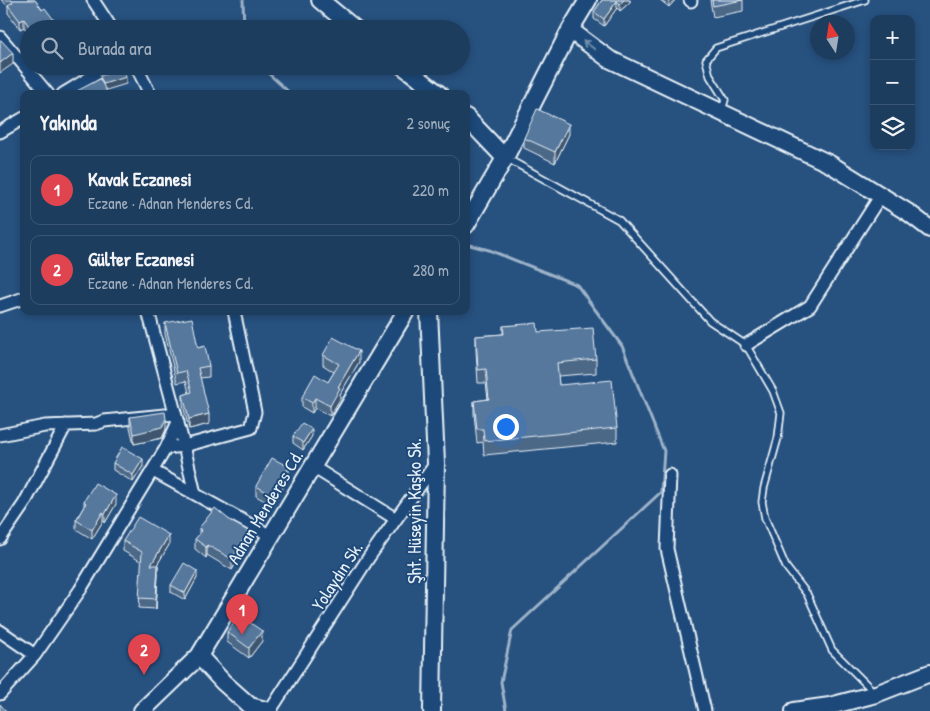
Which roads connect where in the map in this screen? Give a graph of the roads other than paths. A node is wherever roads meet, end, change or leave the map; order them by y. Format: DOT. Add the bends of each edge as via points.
graph roads {
  1 [pos="93,0"];
  2 [pos="320,0"];
  3 [pos="588,0"];
  4 [pos="865,0"];
  5 [pos="106,20"];
  6 [pos="344,20"];
  7 [pos="570,30"];
  8 [pos="0,37"];
  9 [pos="20,61"];
  10 [pos="32,75"];
  11 [pos="94,75"];
  12 [pos="140,75"];
  13 [pos="415,75"];
  14 [pos="45,90"];
  15 [pos="70,90"];
  16 [pos="148,90"];
  17 [pos="434,90"];
  18 [pos="722,112"];
  19 [pos="20,120"];
  20 [pos="470,120"];
  21 [pos="0,132"];
  22 [pos="505,158"];
  23 [pos="881,196"];
  24 [pos="470,218"];
  25 [pos="930,229"];
  26 [pos="20,299"];
  27 [pos="0,306"];
  28 [pos="149,315"];
  29 [pos="235,315"];
  30 [pos="404,315"];
  31 [pos="429,315"];
  32 [pos="746,345"];
  33 [pos="176,418"];
  34 [pos="66,425"];
  35 [pos="0,435"];
  36 [pos="184,446"];
  37 [pos="166,448"];
  38 [pos="436,463"];
  39 [pos="313,467"];
  40 [pos="153,470"];
  41 [pos="670,475"];
  42 [pos="195,494"];
  43 [pos="396,519"];
  44 [pos="271,536"];
  45 [pos="0,539"];
  46 [pos="0,631"];
  47 [pos="35,655"];
  48 [pos="200,656"];
  49 [pos="930,673"];
  50 [pos="0,694"];
  51 [pos="876,694"];
  52 [pos="142,711"];
  53 [pos="270,711"];
  54 [pos="432,711"];
  55 [pos="705,711"];
  56 [pos="794,711"];
  1 -- 5 [label="street"];
  2 -- 6 [label="street"];
  3 -- 7 [label="street"];
  4 -- 18 [label="lane" via="716,48 706,60 710,76 725,100"];
  18 -- 7 [label="street, one-way" via="609,59"];
  7 -- 22 [label="street"];
  8 -- 9 [label="street"];
  10 -- 14 [label="street"];
  11 -- 15 [label="street"];
  12 -- 16 [label="street"];
  13 -- 17 [label="street"];
  18 -- 23 [label="street" via="830,164"];
  19 -- 21 [label="street"];
  20 -- 22 [label="street"];
  22 -- 24 [label="street"];
  22 -- 32 [label="lane" via="620,220 710,321"];
  23 -- 25 [label="street"];
  23 -- 32 [label="street" via="810,306"];
  26 -- 27 [label="street"];
  28 -- 33 [label="street"];
  29 -- 36 [label="street" via="255,412 251,428"];
  30 -- 39 [label="street, Adnan Menderes Cd."];
  31 -- 38 [label="street, Şht. Hüseyin Kaşko Sk."];
  32 -- 51 [label="lane" via="773,391 781,413 778,438 764,488 765,518 786,567 807,594 832,650"];
  33 -- 34 [label="street"];
  33 -- 36 [label="street"];
  33 -- 37 [label="street"];
  34 -- 35 [label="street"];
  34 -- 45 [label="street" via="24,504"];
  36 -- 37 [label="street"];
  36 -- 42 [label="street"];
  37 -- 40 [label="street"];
  38 -- 43 [label="street, Yolaydın Sk."];
  38 -- 54 [label="street, Şht. Hüseyin Kaşko Sk."];
  39 -- 43 [label="street"];
  39 -- 44 [label="street, Adnan Menderes Cd."];
  40 -- 42 [label="street"];
  40 -- 47 [label="street" via="80,590"];
  41 -- 55 [label="street" via="667,549"];
  42 -- 44 [label="street"];
  43 -- 53 [label="street, Yolaydın Sk."];
  44 -- 48 [label="street, Adnan Menderes Cd."];
  46 -- 47 [label="street"];
  47 -- 50 [label="street"];
  48 -- 52 [label="street, Adnan Menderes Cd."];
  48 -- 53 [label="street" via="250,706"];
  49 -- 51 [label="street"];
  51 -- 56 [label="street"];
}
